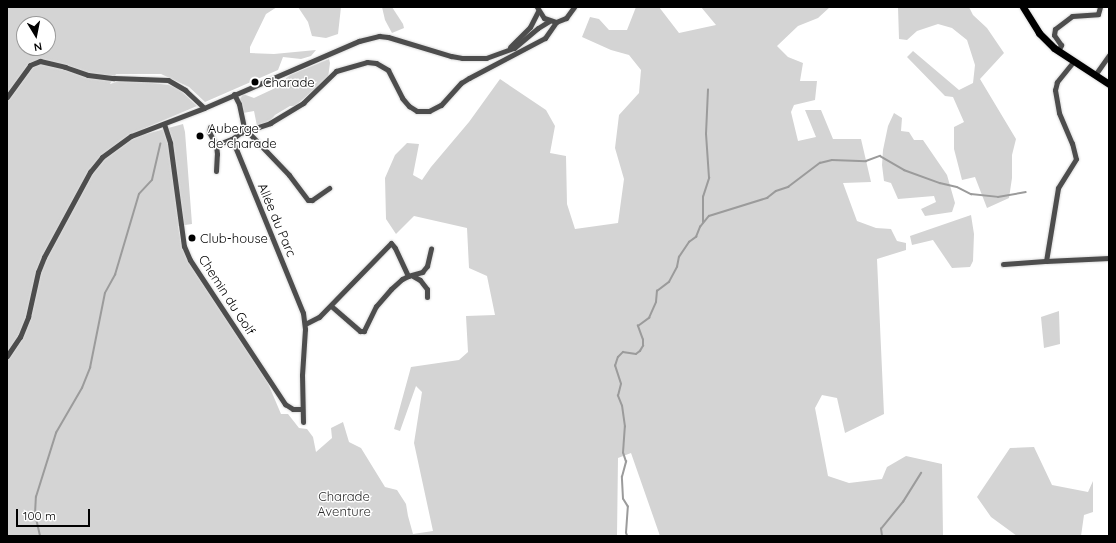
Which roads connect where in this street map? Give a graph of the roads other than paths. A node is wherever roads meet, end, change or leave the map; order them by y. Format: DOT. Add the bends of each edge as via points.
graph roads {
  1 [pos="1023,7"];
  2 [pos="1100,7"];
  3 [pos="573,8"];
  4 [pos="538,9"];
  5 [pos="549,21"];
  6 [pos="556,22"];
  7 [pos="508,51"];
  8 [pos="1058,51"];
  9 [pos="1109,55"];
  10 [pos="1073,62"];
  11 [pos="1095,75"];
  12 [pos="1109,84"];
  13 [pos="234,94"];
  14 [pos="7,97"];
  15 [pos="204,108"];
  16 [pos="164,124"];
  17 [pos="210,126"];
  18 [pos="246,132"];
  19 [pos="232,139"];
  20 [pos="216,145"];
  21 [pos="216,171"];
  22 [pos="329,188"];
  23 [pos="431,248"];
  24 [pos="1109,258"];
  25 [pos="1046,261"];
  26 [pos="1003,264"];
  27 [pos="410,276"];
  28 [pos="427,297"];
  29 [pos="331,306"];
  30 [pos="305,324"];
  31 [pos="7,356"];
  32 [pos="302,410"];
  33 [pos="303,422"];
  1 -- 8 [label="main road" via="1039,32"];
  2 -- 8 [label="street" via="1098,14 1072,16 1055,29 1054,35 1061,45"];
  3 -- 6 [label="street" via="566,18"];
  4 -- 5 [label="street"];
  4 -- 7 [label="street" via="530,27"];
  5 -- 6 [label="street"];
  5 -- 7 [label="street"];
  6 -- 18 [label="street" via="546,36 461,83 441,105 430,111 417,111 409,106 402,98 388,70 376,63 367,62 336,71 303,103 270,123"];
  7 -- 13 [label="street" via="486,58 462,58 379,36 352,43"];
  8 -- 10 [label="main road"];
  9 -- 11 [label="street"];
  10 -- 11 [label="main road"];
  10 -- 25 [label="street" via="1057,82 1055,90 1059,113 1076,158 1058,188"];
  11 -- 12 [label="main road"];
  13 -- 15 [label="street"];
  13 -- 18 [label="street"];
  14 -- 15 [label="street" via="30,65 40,61 88,75 168,80 185,90"];
  15 -- 16 [label="street"];
  16 -- 31 [label="street" via="131,136 102,157 90,172 44,257 28,317 20,337"];
  16 -- 32 [label="street, Chemin du Golf" via="171,150 184,246 190,260 285,404 293,409"];
  17 -- 20 [label="street" via="209,132"];
  18 -- 19 [label="street"];
  18 -- 22 [label="street" via="289,174 308,200"];
  19 -- 20 [label="street"];
  19 -- 30 [label="street, Allée du Parc" via="290,280"];
  20 -- 21 [label="street"];
  23 -- 27 [label="street" via="422,272"];
  24 -- 25 [label="street"];
  25 -- 26 [label="street"];
  27 -- 28 [label="street" via="420,280 427,289"];
  27 -- 29 [label="street" via="402,279 376,306 364,331 360,331"];
  27 -- 29 [label="street" via="391,243"];
  29 -- 30 [label="street" via="319,317"];
  30 -- 32 [label="street"];
  32 -- 33 [label="street"];
}
